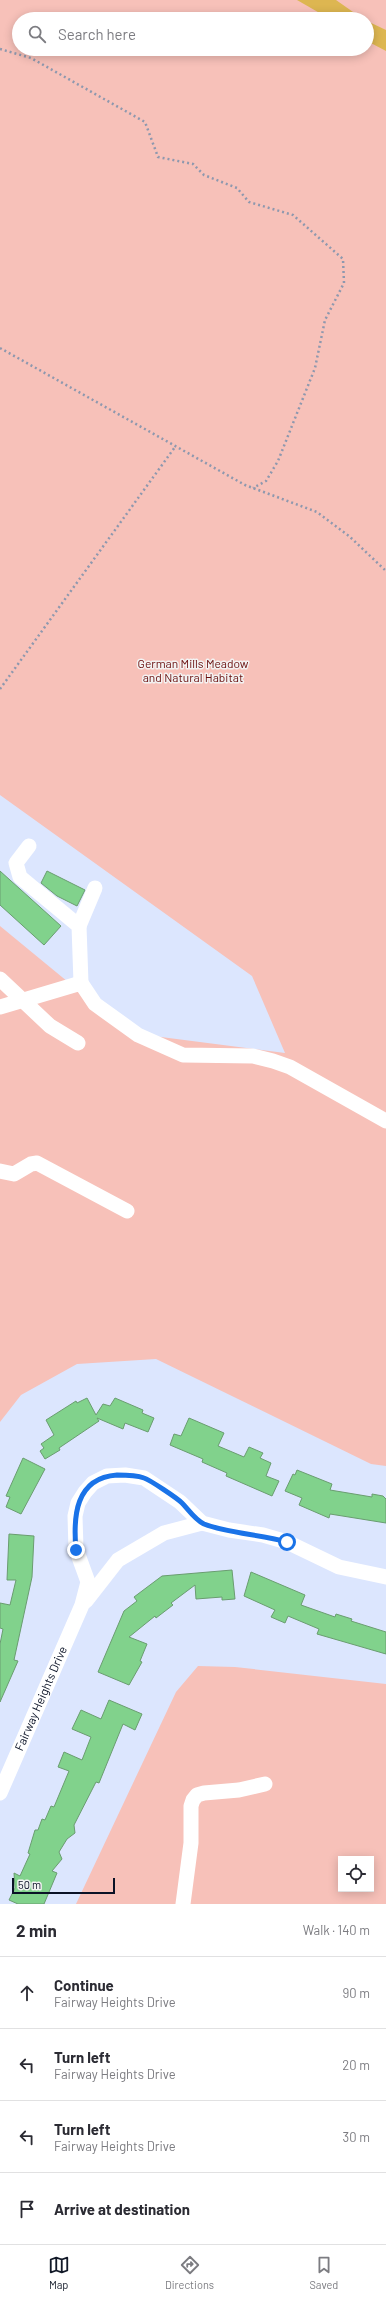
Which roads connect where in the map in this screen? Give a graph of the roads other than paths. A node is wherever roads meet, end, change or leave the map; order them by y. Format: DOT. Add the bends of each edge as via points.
graph roads {
  1 [pos="29,846"];
  2 [pos="95,888"];
  3 [pos="79,926"];
  4 [pos="0,979"];
  5 [pos="81,983"];
  6 [pos="21,999"];
  7 [pos="0,1007"];
  8 [pos="78,1043"];
  9 [pos="386,1121"];
  10 [pos="0,1170"];
  11 [pos="127,1212"];
  12 [pos="202,1523"];
  13 [pos="386,1577"];
  14 [pos="82,1604"];
  15 [pos="265,1784"];
  16 [pos="0,1793"];
  17 [pos="183,1904"];
  1 -- 3 [label="street" via="16,863 20,877"];
  2 -- 3 [label="street"];
  3 -- 5 [label="street"];
  4 -- 6 [label="street"];
  5 -- 6 [label="street"];
  5 -- 9 [label="street" via="95,1004 138,1035 183,1055 253,1056 273,1061 290,1067"];
  6 -- 7 [label="street"];
  6 -- 8 [label="street" via="50,1026"];
  10 -- 11 [label="street" via="14,1174 32,1164 42,1165 55,1175"];
  12 -- 13 [label="street, Fairway Heights Drive" via="287,1542 339,1567"];
  12 -- 14 [label="street, Fairway Heights Drive" via="164,1533 118,1560"];
  12 -- 14 [label="street, Fairway Heights Drive" via="180,1502 144,1478 107,1476 93,1483 78,1503 75,1516 76,1550 88,1582"];
  14 -- 16 [label="street, Fairway Heights Drive"];
  15 -- 17 [label="street" via="239,1790 204,1793 197,1795 193,1800 191,1842"];
}
